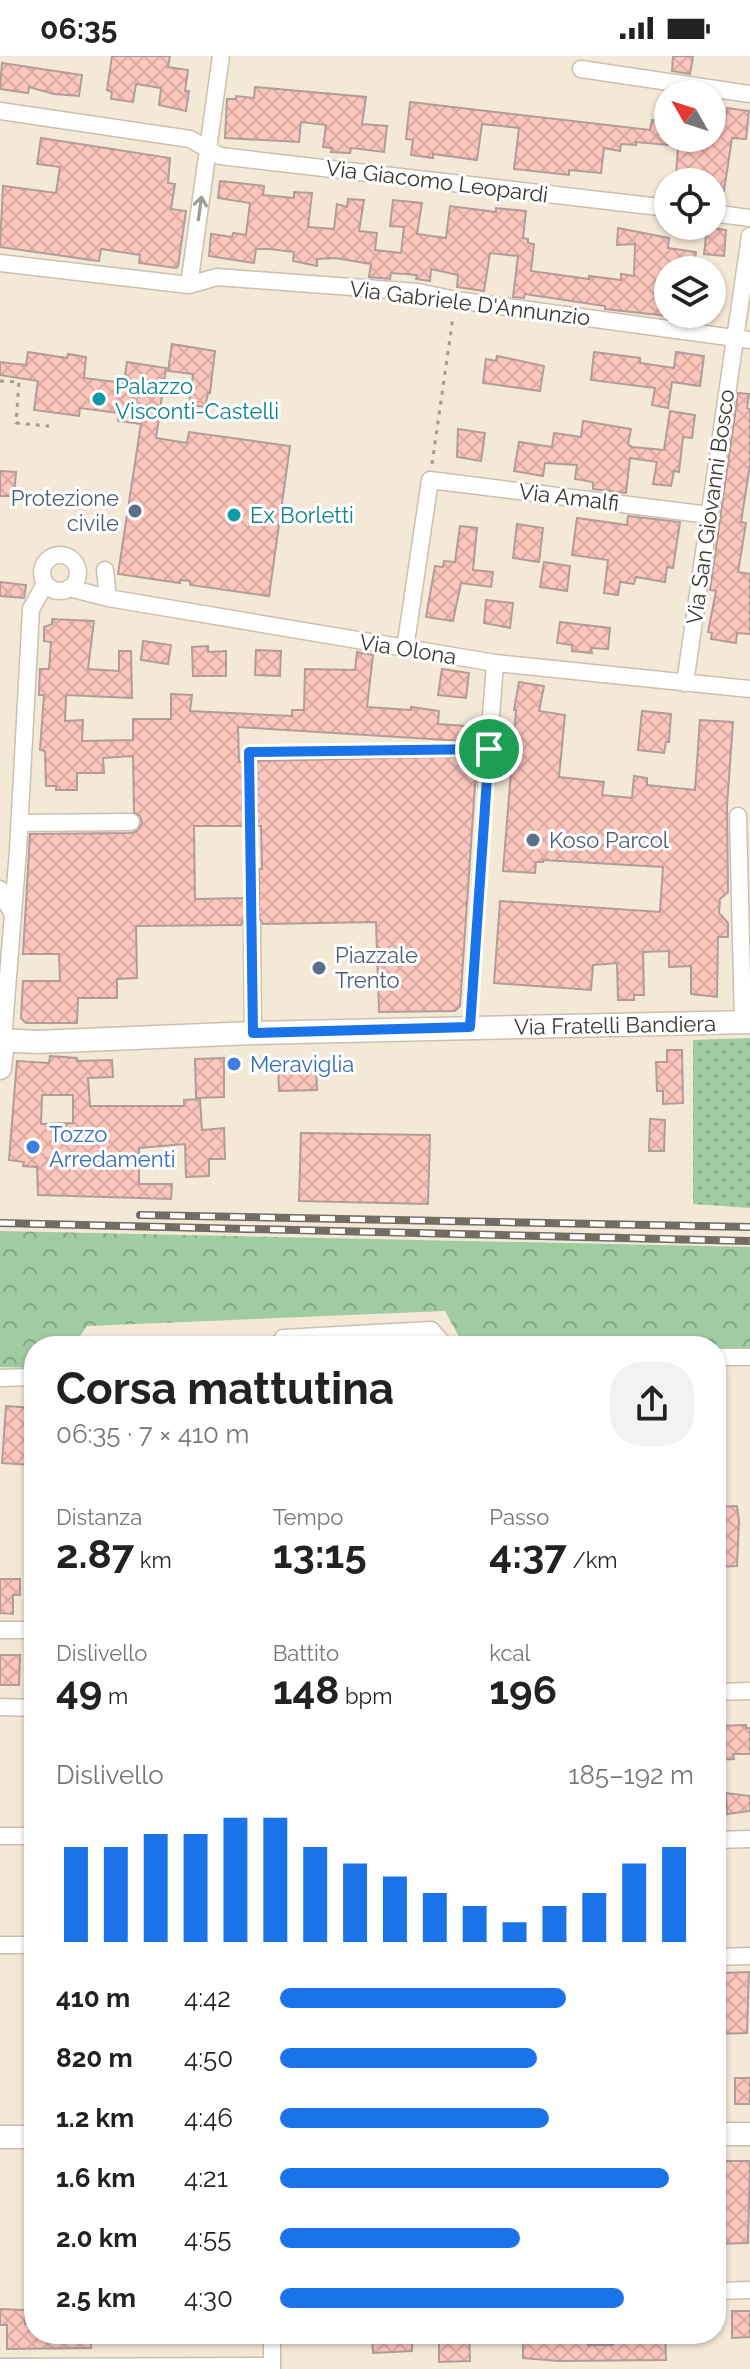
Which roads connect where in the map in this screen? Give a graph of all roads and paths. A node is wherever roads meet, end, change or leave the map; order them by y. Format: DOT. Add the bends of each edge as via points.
graph roads {
  1 [pos="221,56"];
  2 [pos="581,69"];
  3 [pos="750,94"];
  4 [pos="0,111"];
  5 [pos="208,148"];
  6 [pos="654,206"];
  7 [pos="726,215"];
  8 [pos="750,218"];
  9 [pos="750,236"];
  10 [pos="0,263"];
  11 [pos="189,285"];
  12 [pos="456,300"];
  13 [pos="742,339"];
  14 [pos="0,381"];
  15 [pos="49,426"];
  16 [pos="430,480"];
  17 [pos="709,515"];
  18 [pos="105,570"];
  19 [pos="45,584"];
  20 [pos="69,588"];
  21 [pos="108,598"];
  22 [pos="405,649"];
  23 [pos="495,663"];
  24 [pos="685,683"];
  25 [pos="750,689"];
  26 [pos="489,749"];
  27 [pos="486,784"];
  28 [pos="738,816"];
  29 [pos="131,822"];
  30 [pos="19,823"];
  31 [pos="18,841"];
  32 [pos="0,864"];
  33 [pos="0,889"];
  34 [pos="13,914"];
  35 [pos="252,925"];
  36 [pos="747,1022"];
  37 [pos="470,1027"];
  38 [pos="253,1033"];
  39 [pos="1,1040"];
  40 [pos="0,1068"];
  41 [pos="320,1336"];
  42 [pos="436,1336"];
  43 [pos="726,1357"];
  44 [pos="750,1357"];
  45 [pos="24,1377"];
  46 [pos="0,1378"];
  47 [pos="0,1630"];
  48 [pos="24,1630"];
  49 [pos="750,1691"];
  50 [pos="726,1692"];
  51 [pos="0,1707"];
  52 [pos="24,1708"];
  53 [pos="0,1836"];
  54 [pos="24,1836"];
  55 [pos="750,1839"];
  56 [pos="726,1840"];
  57 [pos="0,1945"];
  58 [pos="24,1945"];
  59 [pos="750,1956"];
  60 [pos="726,1957"];
  61 [pos="726,2134"];
  62 [pos="750,2134"];
  63 [pos="0,2137"];
  64 [pos="24,2137"];
  65 [pos="750,2290"];
  66 [pos="726,2291"];
  67 [pos="272,2344"];
  68 [pos="0,2367"];
  69 [pos="272,2368"];
  1 -- 5 [label="street"];
  2 -- 3 [label="street"];
  4 -- 5 [label="street, Via Giacomo Leopardi" via="190,139"];
  5 -- 6 [label="street, Via Giacomo Leopardi" via="220,156"];
  11 -- 5 [label="street, one-way"];
  7 -- 8 [label="street"];
  9 -- 13 [label="street, Via San Giovanni Bosco"];
  10 -- 11 [label="street, Via Gabriele D'Annunzio"];
  11 -- 12 [label="street, Via Gabriele D'Annunzio" via="217,277 418,292"];
  12 -- 13 [label="street, Via Gabriele D'Annunzio"];
  12 -- 16 [label="path"];
  13 -- 17 [label="street, Via San Giovanni Bosco"];
  14 -- 15 [label="path" via="19,382 16,423"];
  16 -- 17 [label="street, Via Amalfi"];
  16 -- 22 [label="street"];
  17 -- 24 [label="street, Via San Giovanni Bosco"];
  18 -- 21 [label="street"];
  19 -- 20 [label="street" via="54,590"];
  19 -- 20 [label="street" via="42,567 60,554 77,568 77,579"];
  19 -- 30 [label="street" via="31,609"];
  20 -- 21 [label="street, Via Olona"];
  21 -- 22 [label="street, Via Olona"];
  22 -- 23 [label="street, Via Olona"];
  23 -- 24 [label="street, Via Olona"];
  23 -- 26 [label="street"];
  24 -- 25 [label="street, Via Olona"];
  26 -- 27 [label="street"];
  26 -- 35 [label="lane" via="249,752"];
  27 -- 37 [label="lane"];
  28 -- 36 [label="street"];
  29 -- 30 [label="street"];
  30 -- 31 [label="street"];
  31 -- 32 [label="street" via="8,861"];
  31 -- 34 [label="street"];
  33 -- 34 [label="street"];
  34 -- 39 [label="street"];
  35 -- 38 [label="street"];
  36 -- 37 [label="street, Via Fratelli Bandiera"];
  37 -- 38 [label="street, Via Fratelli Bandiera"];
  38 -- 39 [label="street, Via Fratelli Bandiera"];
  39 -- 40 [label="street"];
  41 -- 42 [label="street" via="431,1330"];
  43 -- 44 [label="street"];
  45 -- 46 [label="street"];
  47 -- 48 [label="street"];
  49 -- 50 [label="street"];
  51 -- 52 [label="street"];
  53 -- 54 [label="street"];
  55 -- 56 [label="street"];
  57 -- 58 [label="street"];
  59 -- 60 [label="street"];
  61 -- 62 [label="street"];
  63 -- 64 [label="street"];
  65 -- 66 [label="street"];
  67 -- 69 [label="street"];
  68 -- 69 [label="street"];
}
